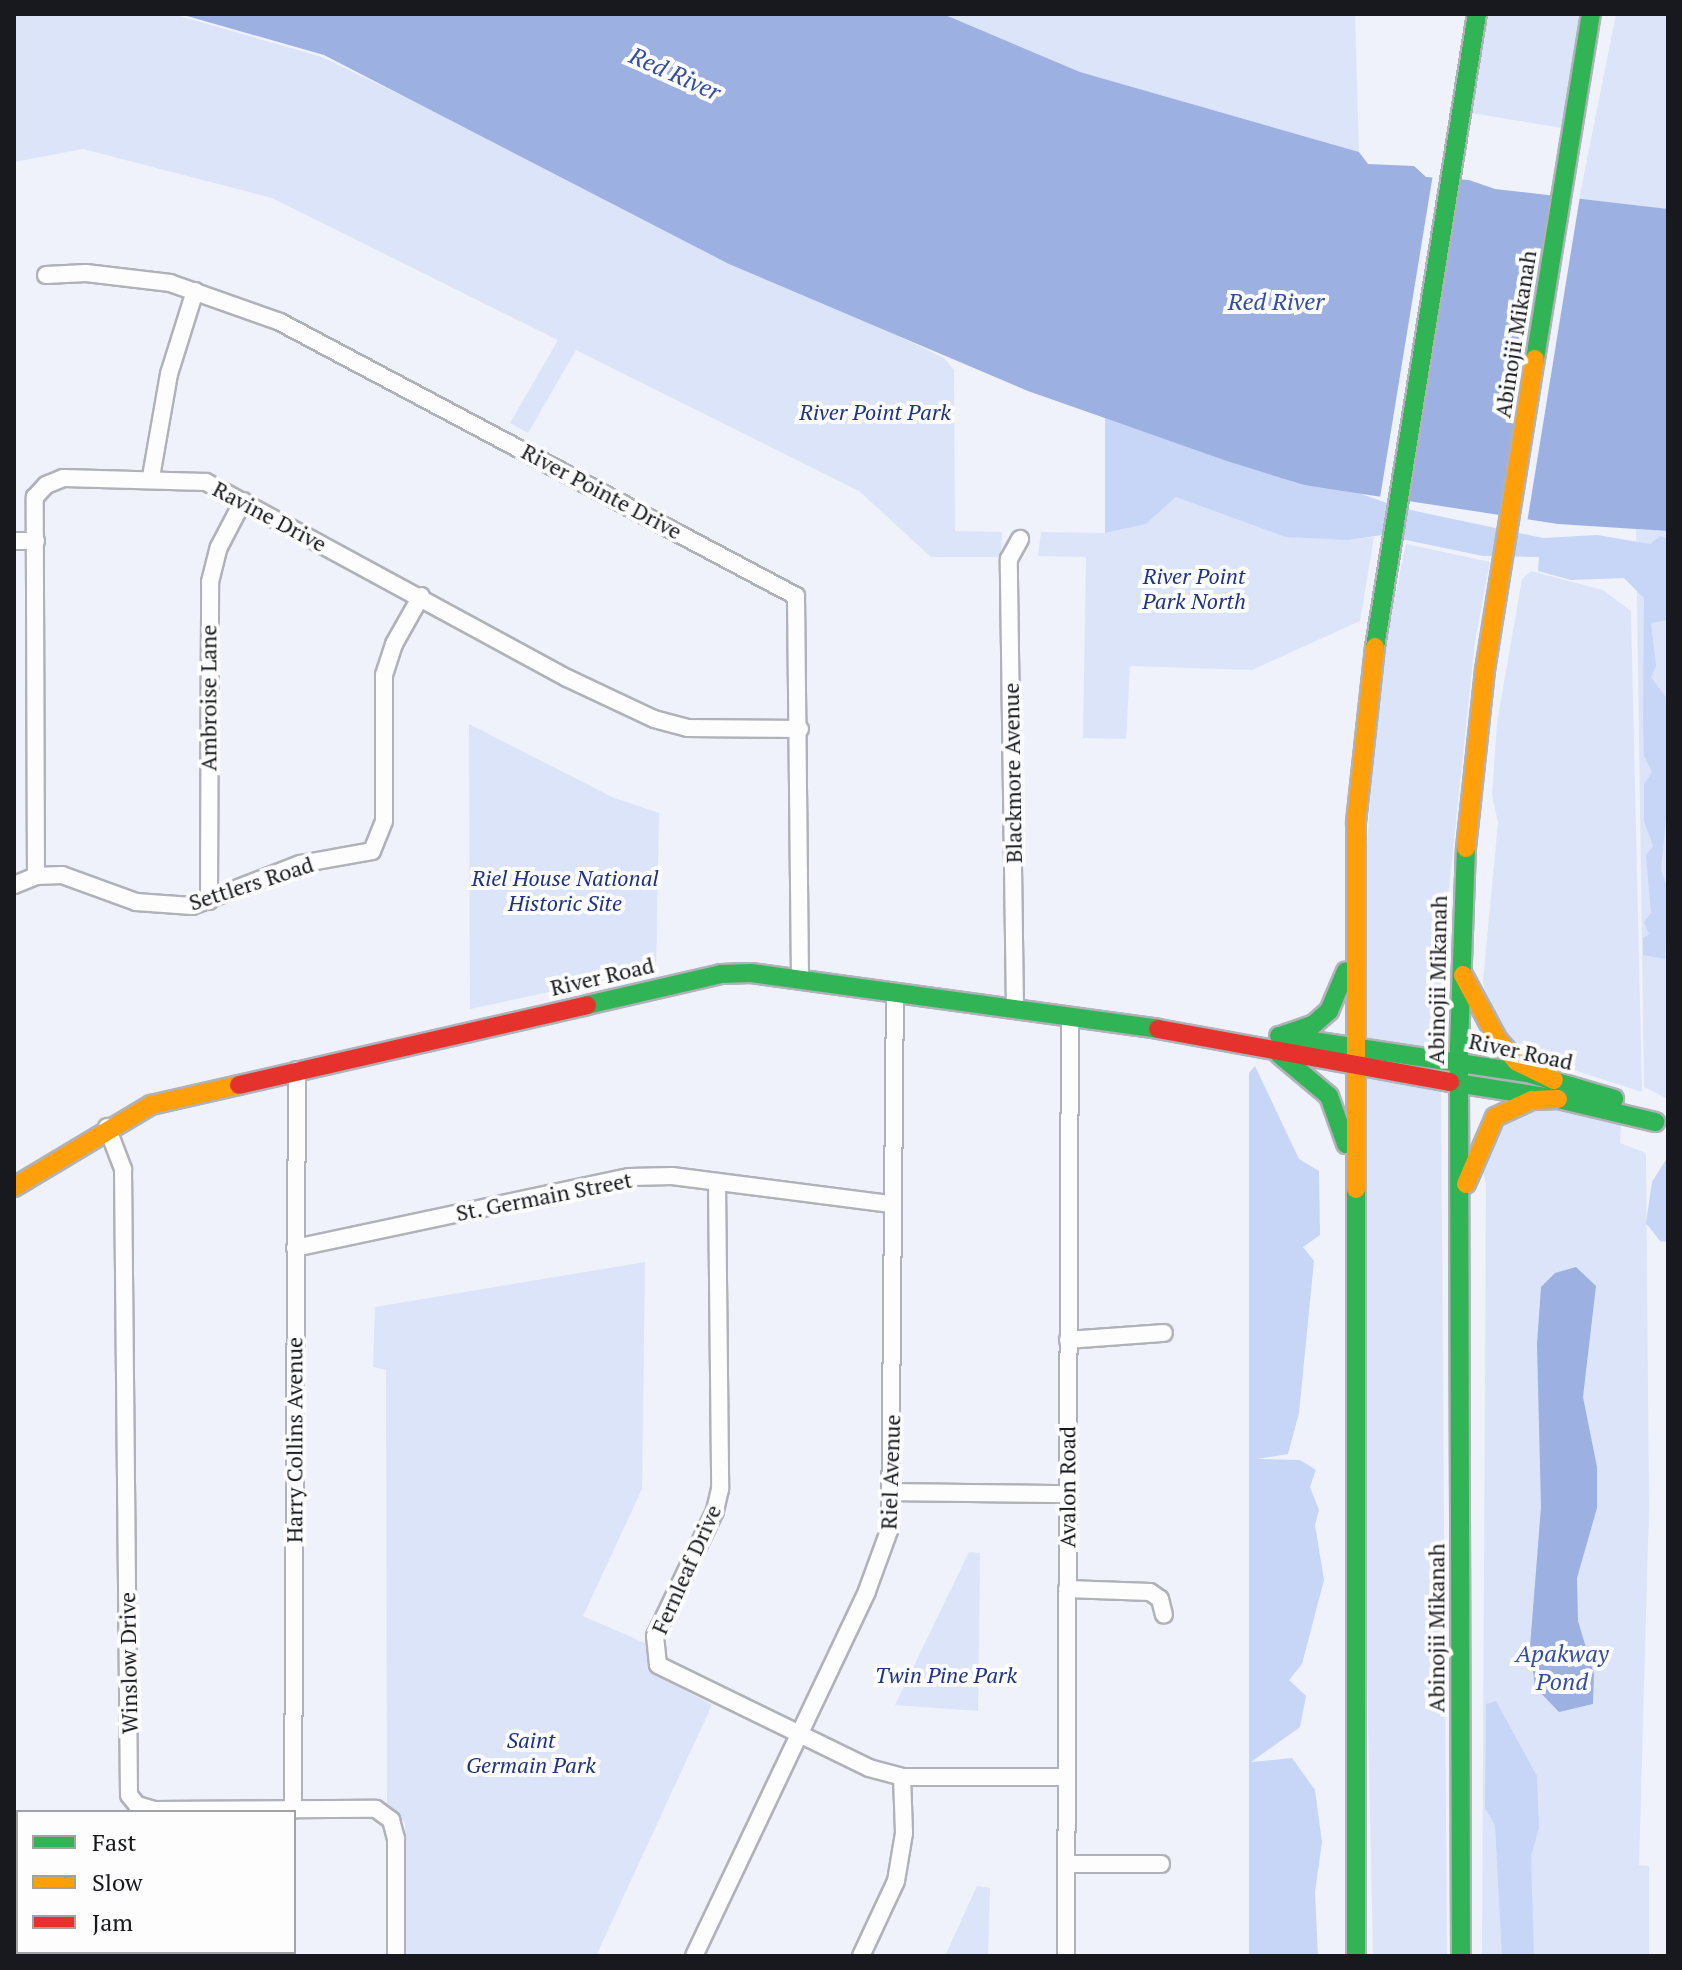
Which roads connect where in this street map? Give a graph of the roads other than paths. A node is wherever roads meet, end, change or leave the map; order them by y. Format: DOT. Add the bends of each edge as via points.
graph roads {
  1 [pos="1477,14"];
  2 [pos="1593,14"];
  3 [pos="46,275"];
  4 [pos="195,291"];
  5 [pos="151,477"];
  6 [pos="243,501"];
  7 [pos="1020,539"];
  8 [pos="14,541"];
  9 [pos="36,541"];
  10 [pos="421,596"];
  11 [pos="800,729"];
  12 [pos="36,876"];
  13 [pos="14,885"];
  14 [pos="209,901"];
  15 [pos="1353,925"];
  16 [pos="1460,969"];
  17 [pos="800,979"];
  18 [pos="895,992"];
  19 [pos="1015,1009"];
  20 [pos="1070,1017"];
  21 [pos="1279,1045"];
  22 [pos="1354,1047"];
  23 [pos="1460,1062"];
  24 [pos="1355,1066"];
  25 [pos="297,1070"];
  26 [pos="1460,1083"];
  27 [pos="1556,1089"];
  28 [pos="1662,1125"];
  29 [pos="107,1127"];
  30 [pos="1355,1180"];
  31 [pos="717,1183"];
  32 [pos="14,1187"];
  33 [pos="1459,1201"];
  34 [pos="891,1204"];
  35 [pos="295,1248"];
  36 [pos="1164,1333"];
  37 [pos="1068,1340"];
  38 [pos="893,1492"];
  39 [pos="1066,1494"];
  40 [pos="1067,1589"];
  41 [pos="1164,1615"];
  42 [pos="798,1735"];
  43 [pos="902,1777"];
  44 [pos="1065,1777"];
  45 [pos="1356,1787"];
  46 [pos="293,1810"];
  47 [pos="1067,1864"];
  48 [pos="1161,1864"];
  49 [pos="396,1956"];
  50 [pos="694,1956"];
  51 [pos="861,1956"];
  52 [pos="1066,1956"];
  53 [pos="1356,1956"];
  54 [pos="1366,1956"];
  55 [pos="1461,1956"];
  1 -- 15 [label="main road" via="1378,623 1360,767"];
  2 -- 16 [label="main road, Abinojii Mikanah" via="1490,640 1469,801"];
  3 -- 4 [label="street, River Pointe Drive" via="86,273"];
  4 -- 5 [label="street" via="169,374"];
  4 -- 11 [label="street, River Pointe Drive" via="280,322 788,589 799,608"];
  5 -- 6 [label="street, Ravine Drive" via="196,480"];
  5 -- 9 [label="street, Ravine Drive" via="63,478 46,485 35,497"];
  6 -- 10 [label="street, Ravine Drive"];
  6 -- 14 [label="street, Ambroise Lane" via="219,547 209,595"];
  7 -- 19 [label="street, Blackmore Avenue" via="1009,559"];
  8 -- 9 [label="street"];
  9 -- 12 [label="street, Ravine Drive"];
  10 -- 11 [label="street, Ravine Drive" via="567,678 654,719 687,728"];
  10 -- 14 [label="street, Settlers Road" via="394,644 384,675 379,843 363,855 300,864"];
  11 -- 17 [label="street, River Pointe Drive"];
  12 -- 13 [label="street, Settlers Road"];
  12 -- 14 [label="street, Settlers Road" via="72,877 160,906"];
  15 -- 21 [label="main road" via="1339,997 1314,1024"];
  15 -- 22 [label="main road"];
  16 -- 23 [label="main road, Abinojii Mikanah"];
  16 -- 27 [label="main road" via="1498,1040 1517,1062"];
  17 -- 18 [label="main road, River Road"];
  17 -- 25 [label="main road, River Road" via="721,974"];
  18 -- 19 [label="main road, River Road"];
  18 -- 34 [label="street, Riel Avenue"];
  19 -- 20 [label="main road, River Road"];
  20 -- 21 [label="main road, River Road"];
  20 -- 37 [label="street, Avalon Road"];
  21 -- 22 [label="main road, River Road"];
  21 -- 24 [label="main road, River Road"];
  21 -- 30 [label="main road" via="1329,1096 1340,1116"];
  22 -- 23 [label="main road, River Road"];
  22 -- 24 [label="main road"];
  23 -- 26 [label="main road, Abinojii Mikanah"];
  23 -- 27 [label="main road, River Road"];
  24 -- 26 [label="main road, River Road"];
  24 -- 30 [label="main road"];
  25 -- 29 [label="main road, River Road" via="151,1105"];
  25 -- 35 [label="street, Harry Collins Avenue"];
  26 -- 27 [label="main road, River Road"];
  26 -- 33 [label="main road, Abinojii Mikanah"];
  27 -- 28 [label="main road, River Road"];
  27 -- 33 [label="main road" via="1495,1117"];
  29 -- 32 [label="main road, River Road"];
  29 -- 46 [label="street, Winslow Drive" via="123,1169 129,1795 137,1805 154,1810"];
  30 -- 45 [label="main road"];
  31 -- 34 [label="street, St. Germain Street"];
  31 -- 35 [label="street, St. Germain Street" via="630,1177"];
  31 -- 42 [label="street, Fernleaf Drive" via="720,1489 715,1511 655,1636 654,1656 668,1673"];
  33 -- 55 [label="main road, Abinojii Mikanah"];
  34 -- 38 [label="street, Riel Avenue"];
  35 -- 46 [label="street, Harry Collins Avenue"];
  36 -- 37 [label="street"];
  37 -- 39 [label="street, Avalon Road"];
  38 -- 39 [label="street"];
  38 -- 42 [label="street, Riel Avenue" via="880,1561"];
  39 -- 40 [label="street, Avalon Road"];
  40 -- 41 [label="street" via="1150,1592 1160,1599"];
  40 -- 44 [label="street, Avalon Road"];
  42 -- 43 [label="street, Fernleaf Drive" via="869,1768"];
  42 -- 50 [label="street, Riel Avenue"];
  43 -- 44 [label="street, Fernleaf Drive"];
  43 -- 51 [label="street" via="899,1869"];
  44 -- 47 [label="street, Avalon Road"];
  45 -- 53 [label="main road"];
  45 -- 54 [label="main road"];
  46 -- 49 [label="street, Winslow Drive" via="376,1809 391,1820"];
  47 -- 48 [label="street"];
  47 -- 52 [label="street, Avalon Road"];
}
